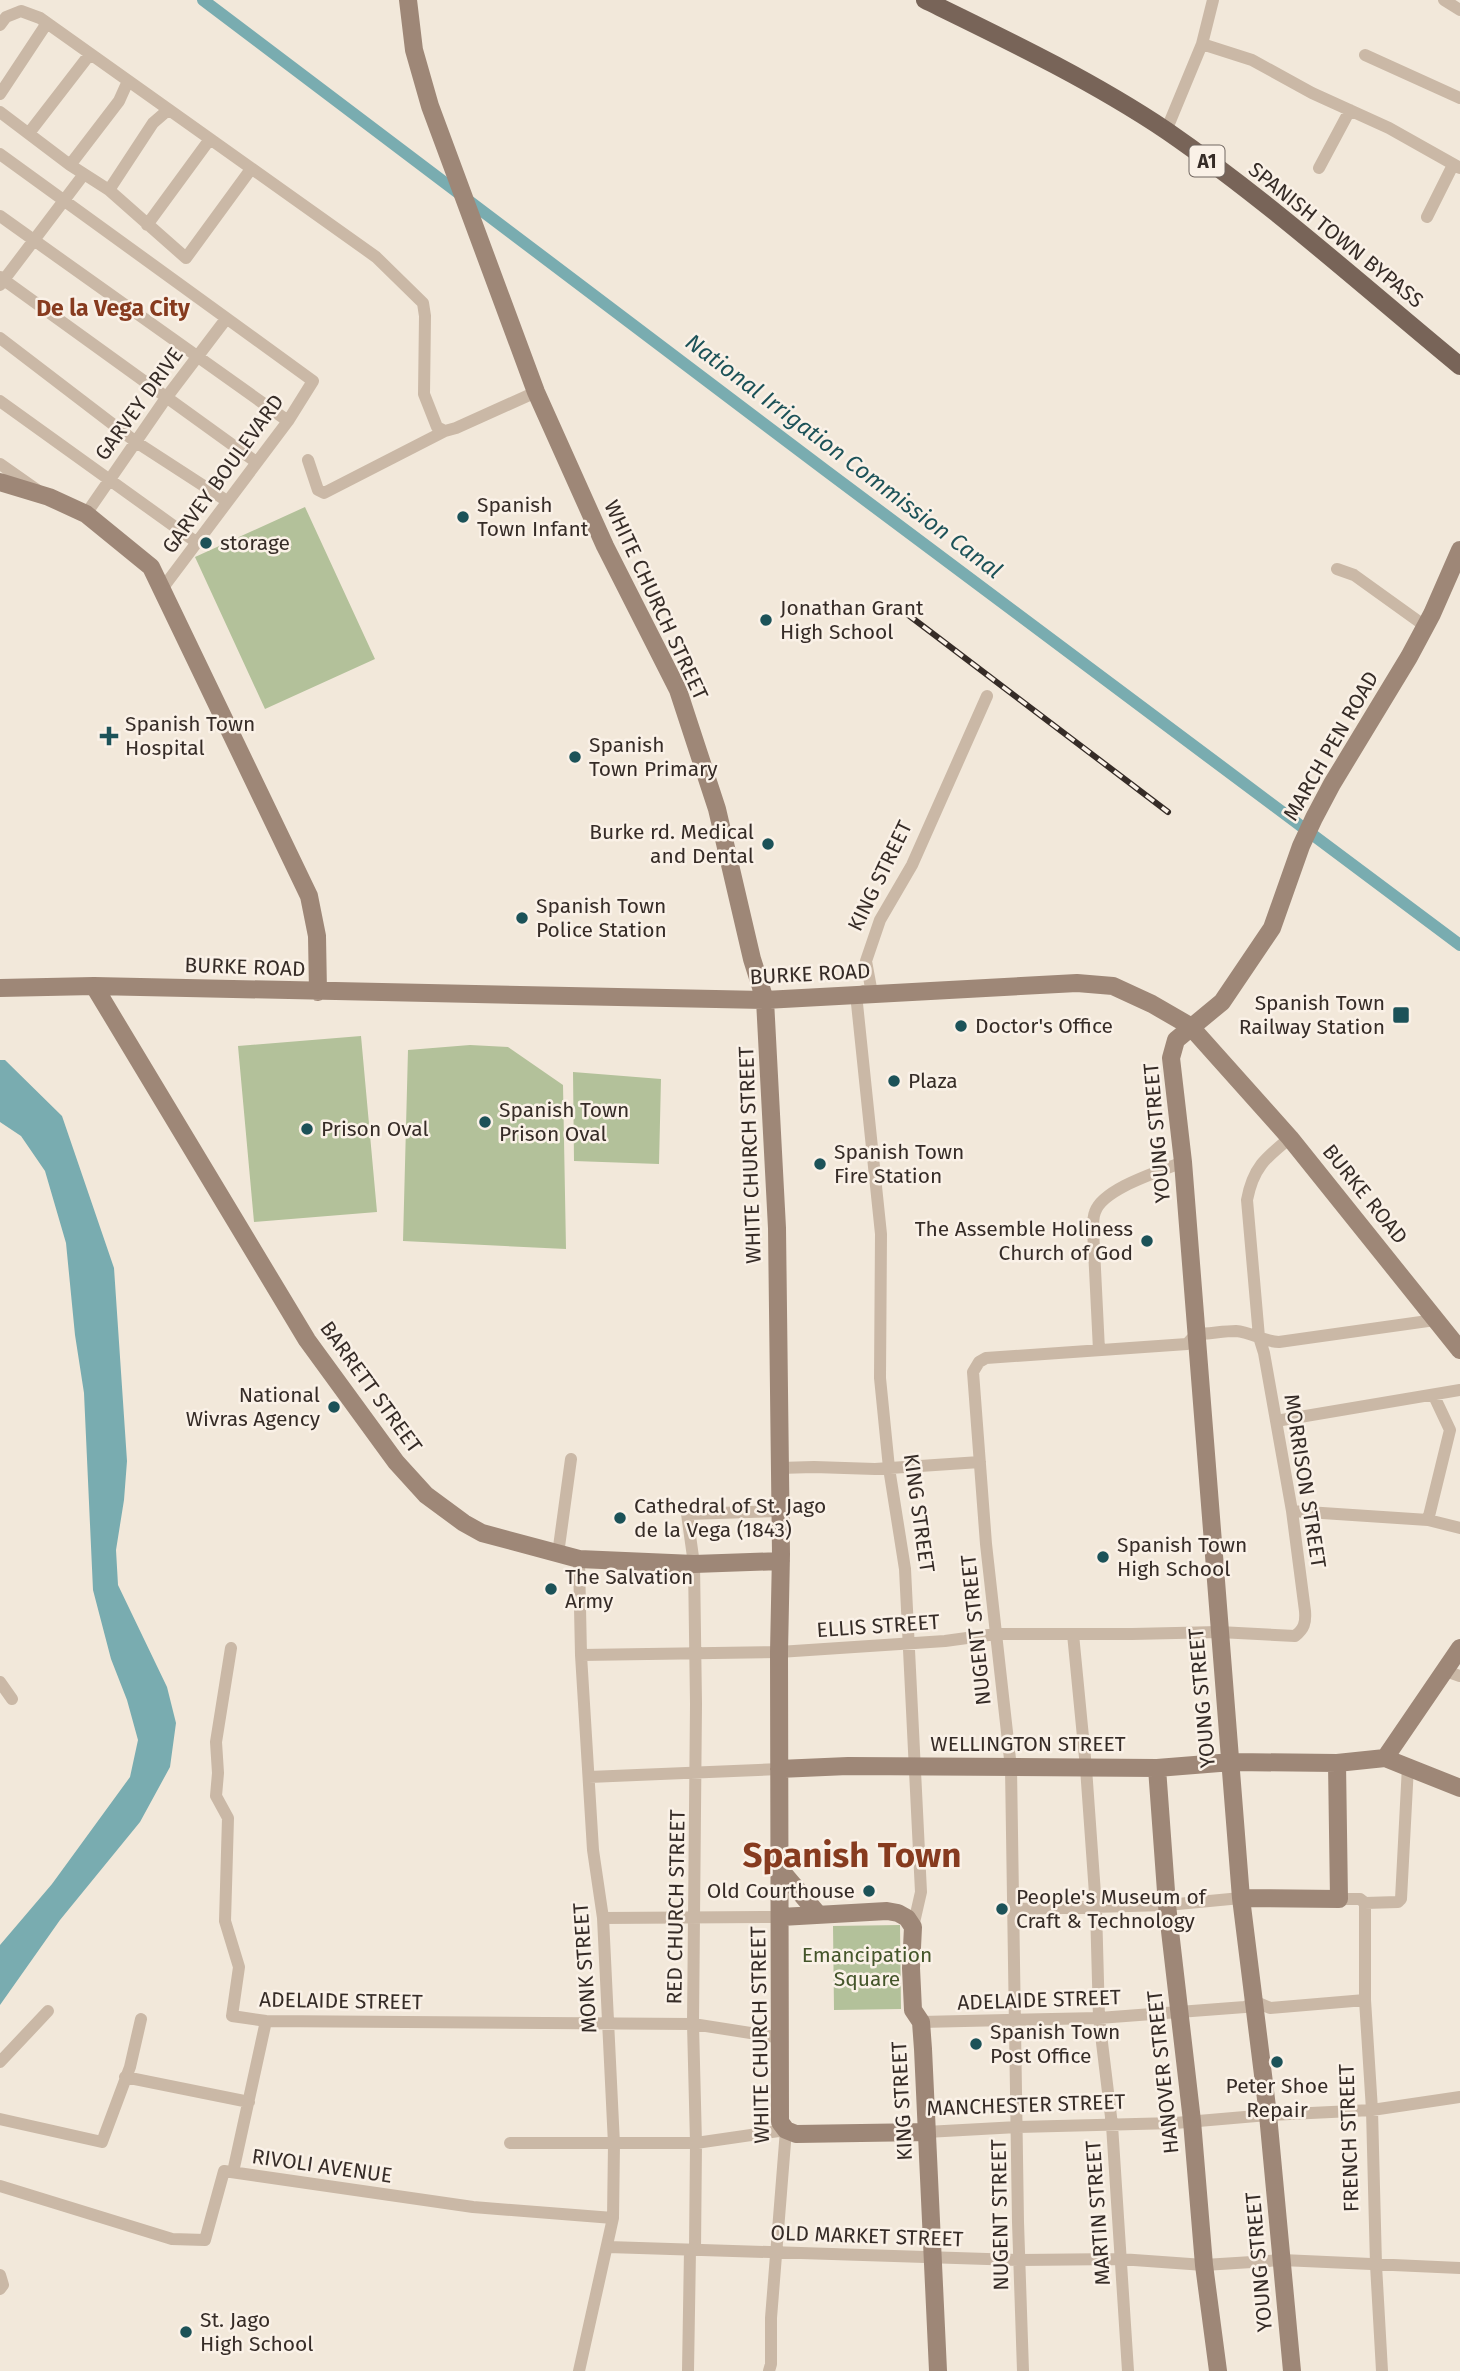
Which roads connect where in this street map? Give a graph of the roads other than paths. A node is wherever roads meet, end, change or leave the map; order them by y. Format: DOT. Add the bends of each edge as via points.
graph roads {
  1 [pos="408,0"];
  2 [pos="925,0"];
  3 [pos="1213,0"];
  4 [pos="1444,0"];
  5 [pos="1460,10"];
  6 [pos="47,23"];
  7 [pos="0,24"];
  8 [pos="1202,44"];
  9 [pos="90,54"];
  10 [pos="1365,55"];
  11 [pos="128,81"];
  12 [pos="0,94"];
  13 [pos="1460,98"];
  14 [pos="168,110"];
  15 [pos="1350,110"];
  16 [pos="0,111"];
  17 [pos="1166,131"];
  18 [pos="29,133"];
  19 [pos="210,139"];
  20 [pos="0,154"];
  21 [pos="70,165"];
  22 [pos="1457,166"];
  23 [pos="1319,168"];
  24 [pos="251,169"];
  25 [pos="84,174"];
  26 [pos="109,190"];
  27 [pos="64,201"];
  28 [pos="0,216"];
  29 [pos="1427,217"];
  30 [pos="147,225"];
  31 [pos="33,240"];
  32 [pos="1,281"];
  33 [pos="226,319"];
  34 [pos="0,338"];
  35 [pos="198,357"];
  36 [pos="1460,366"];
  37 [pos="537,392"];
  38 [pos="166,398"];
  39 [pos="0,401"];
  40 [pos="288,421"];
  41 [pos="445,431"];
  42 [pos="136,442"];
  43 [pos="308,460"];
  44 [pos="256,462"];
  45 [pos="0,464"];
  46 [pos="108,480"];
  47 [pos="0,482"];
  48 [pos="48,497"];
  49 [pos="227,501"];
  50 [pos="86,514"];
  51 [pos="195,542"];
  52 [pos="1460,550"];
  53 [pos="1337,569"];
  54 [pos="162,589"];
  55 [pos="1425,626"];
  56 [pos="987,696"];
  57 [pos="94,986"];
  58 [pos="0,988"];
  59 [pos="318,992"];
  60 [pos="856,994"];
  61 [pos="765,1000"];
  62 [pos="1190,1026"];
  63 [pos="1290,1138"];
  64 [pos="1183,1162"];
  65 [pos="1436,1320"];
  66 [pos="1196,1334"];
  67 [pos="1259,1337"];
  68 [pos="1099,1350"];
  69 [pos="1460,1350"];
  70 [pos="1460,1390"];
  71 [pos="1434,1396"];
  72 [pos="1276,1421"];
  73 [pos="571,1459"];
  74 [pos="980,1462"];
  75 [pos="779,1468"];
  76 [pos="889,1468"];
  77 [pos="780,1511"];
  78 [pos="1292,1511"];
  79 [pos="1428,1520"];
  80 [pos="1460,1528"];
  81 [pos="558,1555"];
  82 [pos="579,1559"];
  83 [pos="781,1561"];
  84 [pos="694,1564"];
  85 [pos="1302,1631"];
  86 [pos="1219,1632"];
  87 [pos="996,1634"];
  88 [pos="1073,1634"];
  89 [pos="908,1643"];
  90 [pos="231,1648"];
  91 [pos="1460,1648"];
  92 [pos="693,1653"];
  93 [pos="779,1653"];
  94 [pos="581,1655"];
  95 [pos="1453,1673"];
  96 [pos="0,1682"];
  97 [pos="12,1699"];
  98 [pos="1385,1758"];
  99 [pos="1232,1762"];
  100 [pos="1337,1763"];
  101 [pos="915,1766"];
  102 [pos="1408,1766"];
  103 [pos="1011,1768"];
  104 [pos="1086,1768"];
  105 [pos="1157,1768"];
  106 [pos="779,1769"];
  107 [pos="696,1773"];
  108 [pos="589,1777"];
  109 [pos="1460,1788"];
  110 [pos="779,1868"];
  111 [pos="1241,1898"];
  112 [pos="1339,1899"];
  113 [pos="1365,1903"];
  114 [pos="1167,1905"];
  115 [pos="1096,1908"];
  116 [pos="1014,1909"];
  117 [pos="818,1914"];
  118 [pos="781,1917"];
  119 [pos="603,1918"];
  120 [pos="695,1918"];
  121 [pos="913,1927"];
  122 [pos="1365,2000"];
  123 [pos="1256,2002"];
  124 [pos="48,2011"];
  125 [pos="1181,2014"];
  126 [pos="1099,2018"];
  127 [pos="141,2020"];
  128 [pos="1015,2020"];
  129 [pos="266,2021"];
  130 [pos="920,2022"];
  131 [pos="609,2023"];
  132 [pos="693,2024"];
  133 [pos="782,2038"];
  134 [pos="0,2062"];
  135 [pos="125,2077"];
  136 [pos="1460,2097"];
  137 [pos="249,2102"];
  138 [pos="1372,2110"];
  139 [pos="1268,2115"];
  140 [pos="0,2119"];
  141 [pos="1192,2121"];
  142 [pos="1112,2125"];
  143 [pos="1018,2127"];
  144 [pos="786,2130"];
  145 [pos="926,2132"];
  146 [pos="510,2143"];
  147 [pos="696,2143"];
  148 [pos="614,2144"];
  149 [pos="233,2172"];
  150 [pos="0,2186"];
  151 [pos="613,2218"];
  152 [pos="607,2247"];
  153 [pos="693,2250"];
  154 [pos="776,2251"];
  155 [pos="933,2257"];
  156 [pos="1120,2259"];
  157 [pos="1020,2260"];
  158 [pos="1282,2260"];
  159 [pos="1204,2265"];
  160 [pos="1376,2265"];
  161 [pos="1460,2268"];
  162 [pos="0,2275"];
  163 [pos="0,2289"];
  164 [pos="579,2371"];
  165 [pos="688,2371"];
  166 [pos="769,2371"];
  167 [pos="938,2371"];
  168 [pos="1023,2371"];
  169 [pos="1128,2371"];
  170 [pos="1218,2371"];
  171 [pos="1292,2371"];
  172 [pos="1381,2371"];
  1 -- 37 [label="street, WHITE CHURCH STREET" via="414,50 430,106"];
  2 -- 17 [label="main road, SPANISH TOWN BYPASS / A1" via="1042,57"];
  3 -- 8 [label="street"];
  4 -- 5 [label="street"];
  6 -- 7 [label="street" via="21,11"];
  6 -- 9 [label="street"];
  6 -- 12 [label="street"];
  8 -- 15 [label="street" via="1252,60"];
  8 -- 17 [label="street"];
  9 -- 11 [label="street"];
  9 -- 18 [label="street"];
  10 -- 13 [label="street"];
  11 -- 14 [label="street"];
  11 -- 21 [label="street" via="119,101"];
  14 -- 19 [label="street"];
  14 -- 26 [label="street" via="153,122"];
  15 -- 22 [label="street"];
  15 -- 23 [label="street"];
  16 -- 18 [label="street"];
  17 -- 36 [label="main road, SPANISH TOWN BYPASS / A1" via="1267,206"];
  18 -- 21 [label="street"];
  19 -- 24 [label="street"];
  19 -- 30 [label="street"];
  20 -- 27 [label="street"];
  21 -- 25 [label="street"];
  22 -- 29 [label="street"];
  24 -- 30 [label="street" via="186,258"];
  24 -- 41 [label="street" via="376,257 423,303 424,394 437,427"];
  25 -- 26 [label="street"];
  25 -- 27 [label="street"];
  26 -- 30 [label="street"];
  27 -- 31 [label="street"];
  27 -- 33 [label="street"];
  28 -- 31 [label="street"];
  31 -- 32 [label="street"];
  31 -- 35 [label="street"];
  32 -- 38 [label="street"];
  33 -- 35 [label="street, GARVEY DRIVE"];
  33 -- 40 [label="street, GARVEY BOULEVARD" via="313,381"];
  34 -- 42 [label="street"];
  35 -- 38 [label="street, GARVEY DRIVE"];
  35 -- 40 [label="street"];
  37 -- 41 [label="street"];
  37 -- 61 [label="street, WHITE CHURCH STREET" via="605,546 678,690 717,809"];
  38 -- 42 [label="street, GARVEY DRIVE"];
  38 -- 44 [label="street"];
  39 -- 46 [label="street"];
  40 -- 44 [label="street, GARVEY BOULEVARD"];
  41 -- 43 [label="street" via="324,493 318,490"];
  42 -- 46 [label="street, GARVEY DRIVE"];
  42 -- 49 [label="street"];
  44 -- 49 [label="street, GARVEY BOULEVARD"];
  45 -- 48 [label="street"];
  46 -- 50 [label="street, GARVEY DRIVE"];
  46 -- 51 [label="street"];
  47 -- 48 [label="street"];
  48 -- 50 [label="street"];
  49 -- 51 [label="street, GARVEY BOULEVARD"];
  50 -- 54 [label="street" via="151,567"];
  51 -- 54 [label="street, GARVEY BOULEVARD"];
  52 -- 55 [label="street, MARCH PEN ROAD"];
  53 -- 55 [label="street" via="1354,575"];
  54 -- 59 [label="street" via="309,896 317,936"];
  55 -- 62 [label="street, MARCH PEN ROAD" via="1314,818 1272,928 1222,1002"];
  56 -- 60 [label="street, KING STREET" via="912,865 880,920 866,961 871,988"];
  57 -- 58 [label="street, BURKE ROAD"];
  57 -- 59 [label="street, BURKE ROAD"];
  57 -- 81 [label="street, BARRETT STREET" via="307,1340 396,1462 426,1495 464,1523 482,1533"];
  59 -- 61 [label="street, BURKE ROAD"];
  60 -- 61 [label="street, BURKE ROAD"];
  60 -- 62 [label="street, BURKE ROAD" via="1113,986"];
  60 -- 76 [label="street, KING STREET" via="881,1234 880,1378"];
  61 -- 75 [label="street, WHITE CHURCH STREET" via="777,1228"];
  62 -- 63 [label="street, BURKE ROAD"];
  62 -- 64 [label="street, YOUNG STREET" via="1176,1040 1171,1058"];
  63 -- 65 [label="street, BURKE ROAD"];
  63 -- 67 [label="street, MORRISON STREET" via="1263,1159 1247,1200"];
  64 -- 66 [label="street, YOUNG STREET"];
  64 -- 68 [label="street" via="1122,1188 1096,1210"];
  65 -- 67 [label="street" via="1279,1342"];
  65 -- 69 [label="street, BURKE ROAD"];
  66 -- 67 [label="street" via="1236,1331"];
  66 -- 68 [label="street, NUGENT STREET" via="1187,1344"];
  66 -- 86 [label="street, YOUNG STREET"];
  67 -- 72 [label="street, MORRISON STREET"];
  68 -- 74 [label="street, NUGENT STREET" via="986,1357 979,1362 973,1372"];
  70 -- 71 [label="street"];
  71 -- 72 [label="street"];
  71 -- 79 [label="street" via="1450,1430"];
  72 -- 78 [label="street, MORRISON STREET"];
  73 -- 81 [label="street"];
  74 -- 76 [label="street"];
  74 -- 87 [label="street, NUGENT STREET"];
  75 -- 76 [label="street"];
  75 -- 77 [label="street, WHITE CHURCH STREET"];
  76 -- 89 [label="street, KING STREET" via="905,1569"];
  77 -- 83 [label="street, WHITE CHURCH STREET"];
  77 -- 84 [label="street, RED CHURCH STREET" via="687,1514"];
  78 -- 79 [label="street"];
  78 -- 85 [label="street, MORRISON STREET" via="1306,1622"];
  79 -- 80 [label="street"];
  81 -- 82 [label="street, BARRETT STREET"];
  82 -- 84 [label="street, BARRETT STREET"];
  82 -- 94 [label="street, MONK STREET"];
  83 -- 84 [label="street, BARRETT STREET"];
  83 -- 93 [label="street, WHITE CHURCH STREET"];
  84 -- 92 [label="street, RED CHURCH STREET"];
  85 -- 86 [label="street, ELLIS STREET" via="1295,1636"];
  86 -- 88 [label="street, ELLIS STREET"];
  86 -- 99 [label="street, YOUNG STREET"];
  87 -- 88 [label="street, ELLIS STREET"];
  87 -- 89 [label="street, ELLIS STREET"];
  87 -- 103 [label="street, NUGENT STREET"];
  88 -- 104 [label="street, MARTIN STREET"];
  89 -- 93 [label="street, ELLIS STREET"];
  89 -- 101 [label="street, KING STREET"];
  90 -- 129 [label="street, ADELAIDE STREET" via="216,1742 216,1796 228,1818 225,1921 239,1967 232,2016"];
  91 -- 95 [label="street"];
  92 -- 93 [label="street, ELLIS STREET"];
  92 -- 94 [label="street, ELLIS STREET"];
  92 -- 107 [label="street, RED CHURCH STREET"];
  93 -- 106 [label="street, WHITE CHURCH STREET"];
  94 -- 108 [label="street, MONK STREET"];
  95 -- 98 [label="street"];
  96 -- 97 [label="street"];
  98 -- 100 [label="street, WELLINGTON STREET"];
  98 -- 102 [label="street, WELLINGTON STREET"];
  99 -- 100 [label="street, WELLINGTON STREET"];
  99 -- 105 [label="street, WELLINGTON STREET"];
  99 -- 111 [label="street, YOUNG STREET"];
  100 -- 112 [label="street"];
  101 -- 103 [label="street, WELLINGTON STREET"];
  101 -- 106 [label="street, WELLINGTON STREET"];
  101 -- 121 [label="street, KING STREET" via="921,1892"];
  102 -- 109 [label="street, WELLINGTON STREET"];
  102 -- 113 [label="street" via="1403,1896 1398,1902"];
  103 -- 104 [label="street, WELLINGTON STREET"];
  103 -- 116 [label="street, NUGENT STREET"];
  104 -- 105 [label="street, WELLINGTON STREET"];
  104 -- 115 [label="street, MARTIN STREET"];
  105 -- 114 [label="street, HANOVER STREET"];
  106 -- 107 [label="street, WELLINGTON STREET"];
  106 -- 110 [label="street, WHITE CHURCH STREET"];
  107 -- 108 [label="street, WELLINGTON STREET"];
  107 -- 120 [label="street, RED CHURCH STREET"];
  108 -- 119 [label="street, MONK STREET"];
  110 -- 117 [label="street"];
  110 -- 118 [label="street, WHITE CHURCH STREET"];
  111 -- 112 [label="street"];
  111 -- 114 [label="street"];
  111 -- 123 [label="street, YOUNG STREET"];
  112 -- 113 [label="street"];
  113 -- 122 [label="street, FRENCH STREET"];
  114 -- 115 [label="street"];
  114 -- 125 [label="street, HANOVER STREET"];
  115 -- 116 [label="street"];
  115 -- 126 [label="street, MARTIN STREET"];
  116 -- 128 [label="street, NUGENT STREET"];
  117 -- 118 [label="street"];
  117 -- 121 [label="street" via="887,1911 898,1913"];
  118 -- 120 [label="street"];
  118 -- 133 [label="street, WHITE CHURCH STREET"];
  119 -- 120 [label="street"];
  119 -- 131 [label="street, MONK STREET"];
  120 -- 132 [label="street, RED CHURCH STREET"];
  121 -- 130 [label="street, KING STREET" via="913,2010"];
  122 -- 123 [label="street, ADELAIDE STREET" via="1270,2008"];
  122 -- 138 [label="street, FRENCH STREET"];
  123 -- 125 [label="street, ADELAIDE STREET"];
  123 -- 139 [label="street, YOUNG STREET"];
  124 -- 134 [label="street"];
  125 -- 126 [label="street, ADELAIDE STREET"];
  125 -- 141 [label="street, HANOVER STREET"];
  126 -- 128 [label="street, ADELAIDE STREET"];
  126 -- 142 [label="street, MARTIN STREET"];
  127 -- 135 [label="street"];
  128 -- 130 [label="street, ADELAIDE STREET"];
  128 -- 143 [label="street, NUGENT STREET"];
  129 -- 131 [label="street, ADELAIDE STREET"];
  129 -- 137 [label="street"];
  130 -- 145 [label="street, KING STREET"];
  131 -- 132 [label="street, ADELAIDE STREET"];
  131 -- 148 [label="street, MONK STREET"];
  132 -- 133 [label="street, ADELAIDE STREET"];
  132 -- 147 [label="street, RED CHURCH STREET"];
  133 -- 144 [label="street, WHITE CHURCH STREET" via="780,2122"];
  135 -- 137 [label="street"];
  135 -- 140 [label="street" via="102,2142"];
  136 -- 138 [label="street, MANCHESTER STREET"];
  137 -- 149 [label="street"];
  138 -- 139 [label="street, MANCHESTER STREET"];
  138 -- 160 [label="street, FRENCH STREET"];
  139 -- 141 [label="street, MANCHESTER STREET"];
  139 -- 158 [label="street, YOUNG STREET"];
  141 -- 142 [label="street, MANCHESTER STREET"];
  141 -- 159 [label="street, HANOVER STREET"];
  142 -- 143 [label="street, MANCHESTER STREET"];
  142 -- 156 [label="street, MARTIN STREET"];
  143 -- 145 [label="street, MANCHESTER STREET"];
  143 -- 157 [label="street, NUGENT STREET"];
  144 -- 145 [label="street, MANCHESTER STREET" via="796,2134"];
  144 -- 147 [label="street, MANCHESTER STREET"];
  144 -- 154 [label="street, WHITE CHURCH STREET"];
  145 -- 155 [label="street, KING STREET"];
  146 -- 148 [label="street, MANCHESTER STREET"];
  147 -- 148 [label="street, MANCHESTER STREET"];
  147 -- 153 [label="street, RED CHURCH STREET"];
  148 -- 151 [label="street, MONK STREET"];
  149 -- 150 [label="street, RIVOLI AVENUE" via="224,2171 205,2240 172,2239"];
  149 -- 151 [label="street, RIVOLI AVENUE" via="473,2207"];
  151 -- 152 [label="street, MONK STREET"];
  152 -- 153 [label="street, OLD MARKET STREET"];
  152 -- 164 [label="street, MONK STREET"];
  153 -- 154 [label="street, OLD MARKET STREET"];
  153 -- 165 [label="street, RED CHURCH STREET"];
  154 -- 155 [label="street, OLD MARKET STREET"];
  154 -- 166 [label="street, WHITE CHURCH STREET"];
  155 -- 157 [label="street, OLD MARKET STREET"];
  155 -- 167 [label="street, KING STREET"];
  156 -- 157 [label="street, OLD MARKET STREET"];
  156 -- 159 [label="street, OLD MARKET STREET"];
  156 -- 169 [label="street, MARTIN STREET"];
  157 -- 168 [label="street, NUGENT STREET"];
  158 -- 159 [label="street, OLD MARKET STREET"];
  158 -- 160 [label="street, OLD MARKET STREET"];
  158 -- 171 [label="street, YOUNG STREET"];
  159 -- 170 [label="street, HANOVER STREET"];
  160 -- 161 [label="street, OLD MARKET STREET"];
  160 -- 172 [label="street, FRENCH STREET"];
  162 -- 163 [label="street"];
}
